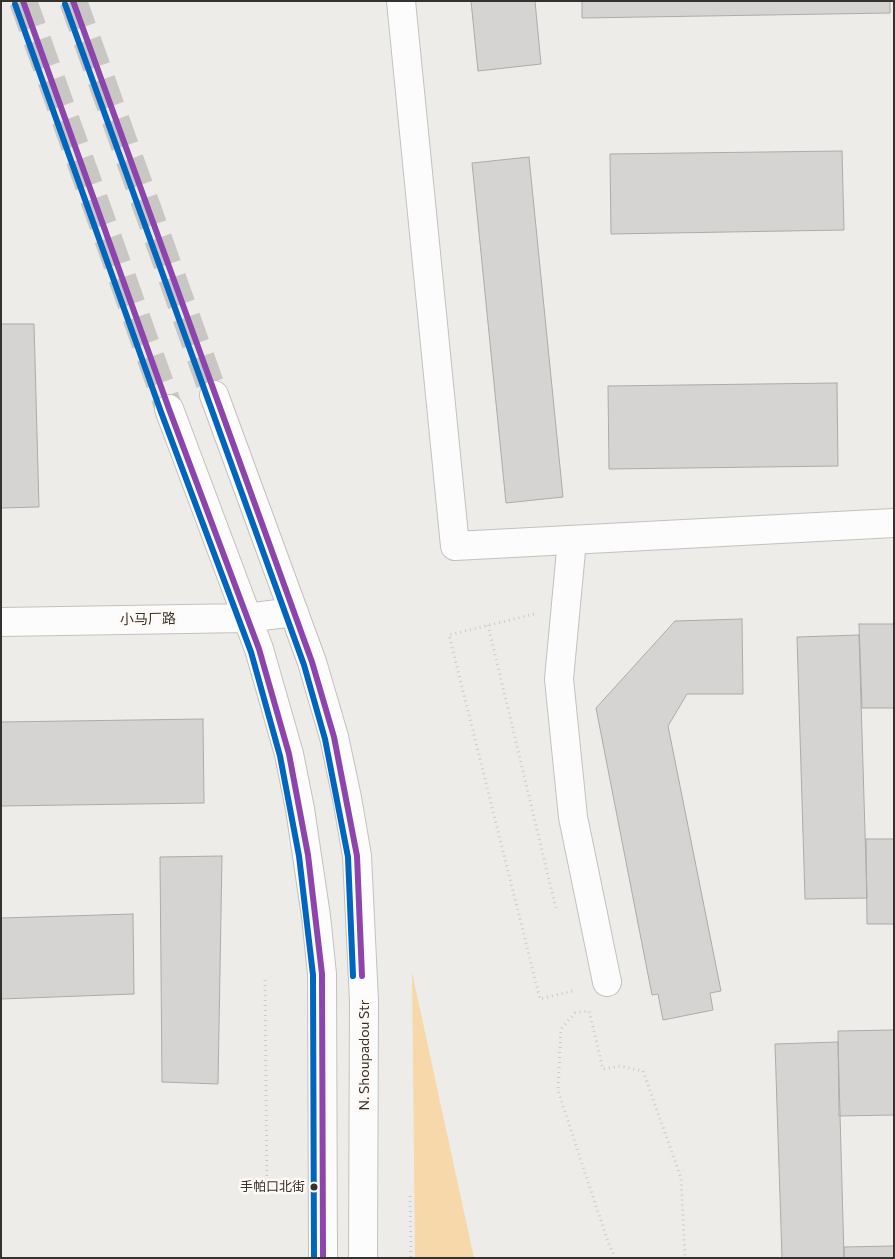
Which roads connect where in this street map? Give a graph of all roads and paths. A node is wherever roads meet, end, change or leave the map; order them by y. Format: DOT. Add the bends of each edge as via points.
graph roads {
  1 [pos="401,1"];
  2 [pos="214,395"];
  3 [pos="169,409"];
  4 [pos="894,523"];
  5 [pos="572,540"];
  6 [pos="566,606"];
  7 [pos="294,612"];
  8 [pos="246,618"];
  9 [pos="1,622"];
  10 [pos="488,625"];
  11 [pos="558,914"];
  12 [pos="266,980"];
  13 [pos="574,981"];
  14 [pos="607,982"];
  15 [pos="266,1195"];
  16 [pos="410,1196"];
  17 [pos="323,1258"];
  18 [pos="363,1258"];
  19 [pos="411,1258"];
  20 [pos="616,1258"];
  21 [pos="685,1258"];
  1 -- 5 [label="street" via="455,546"];
  2 -- 7 [label="street, N. Shoupadou Str"];
  3 -- 8 [label="street"];
  4 -- 5 [label="street"];
  5 -- 6 [label="street"];
  6 -- 10 [label="path"];
  6 -- 14 [label="street" via="559,678 573,817"];
  7 -- 8 [label="street, 小马厂路"];
  7 -- 18 [label="street, N. Shoupadou Str" via="334,737 357,856 365,1045"];
  8 -- 9 [label="street, 小马厂路"];
  8 -- 17 [label="street" via="259,649 289,754 316,916 322,974"];
  10 -- 11 [label="path"];
  10 -- 13 [label="path" via="449,635 540,999 576,990"];
  12 -- 15 [label="path"];
  16 -- 19 [label="path"];
  20 -- 21 [label="path" via="608,1245 558,1090 561,1029 575,1013 589,1011 603,1069 620,1066 643,1071 681,1178"];
}
